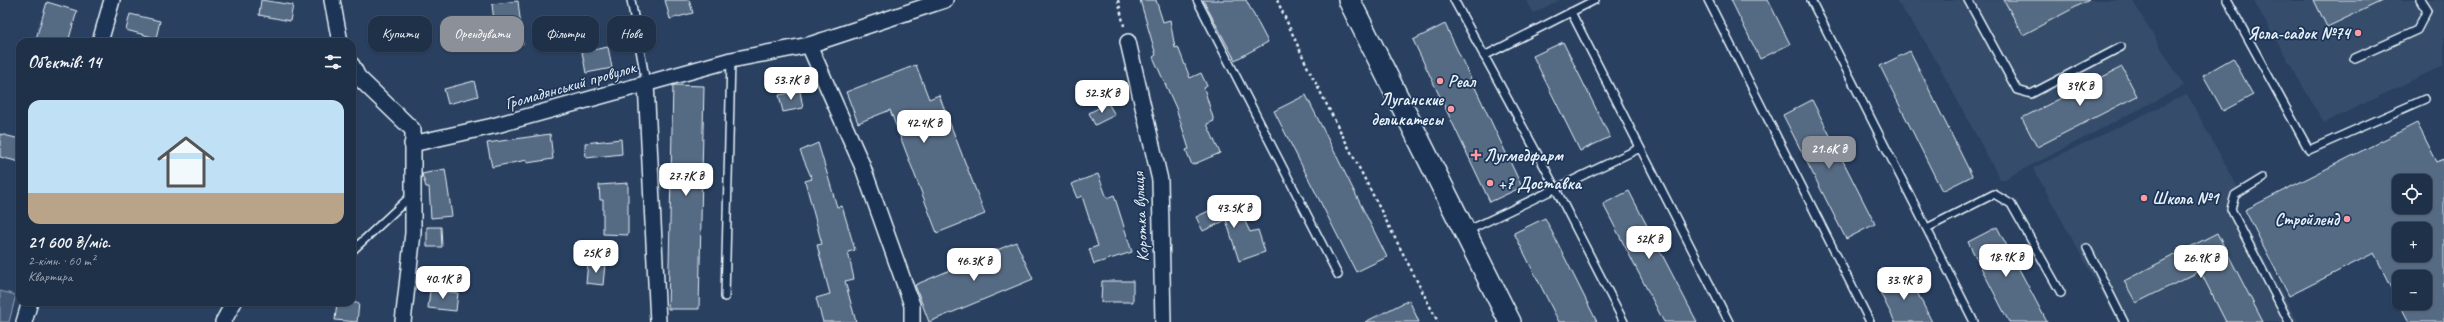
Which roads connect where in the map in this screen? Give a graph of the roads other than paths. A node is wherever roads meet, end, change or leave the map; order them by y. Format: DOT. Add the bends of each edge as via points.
graph roads {
  1 [pos="112,0"];
  2 [pos="332,0"];
  3 [pos="631,0"];
  4 [pos="945,0"];
  5 [pos="1197,0"];
  6 [pos="1349,0"];
  7 [pos="1454,0"];
  8 [pos="1595,0"];
  9 [pos="1708,0"];
  10 [pos="1811,0"];
  11 [pos="1968,0"];
  12 [pos="2227,0"];
  13 [pos="2420,0"];
  14 [pos="920,5"];
  15 [pos="1571,12"];
  16 [pos="101,38"];
  17 [pos="339,38"];
  18 [pos="1128,42"];
  19 [pos="810,45"];
  20 [pos="2121,47"];
  21 [pos="1484,56"];
  22 [pos="2355,58"];
  23 [pos="731,60"];
  24 [pos="356,73"];
  25 [pos="646,83"];
  26 [pos="2425,99"];
  27 [pos="412,144"];
  28 [pos="1640,148"];
  29 [pos="2263,178"];
  30 [pos="1556,189"];
  31 [pos="412,195"];
  32 [pos="1927,228"];
  33 [pos="1464,232"];
  34 [pos="356,247"];
  35 [pos="2086,248"];
  36 [pos="1338,275"];
  37 [pos="2061,293"];
  38 [pos="725,297"];
  39 [pos="29,306"];
  40 [pos="232,306"];
  41 [pos="24,322"];
  42 [pos="223,322"];
  43 [pos="402,322"];
  44 [pos="658,322"];
  45 [pos="912,322"];
  46 [pos="1163,322"];
  47 [pos="1510,322"];
  48 [pos="1624,322"];
  49 [pos="1729,322"];
  50 [pos="1870,322"];
  51 [pos="1974,322"];
  52 [pos="2124,322"];
  53 [pos="2289,322"];
  1 -- 16 [label="street"];
  2 -- 17 [label="street"];
  3 -- 25 [label="lane"];
  4 -- 14 [label="street, Громадянський провулок"];
  5 -- 36 [label="lane"];
  6 -- 33 [label="street"];
  7 -- 21 [label="lane"];
  8 -- 15 [label="lane"];
  9 -- 50 [label="lane"];
  10 -- 32 [label="lane"];
  11 -- 20 [label="lane" via="2017,90 2031,94"];
  12 -- 26 [label="lane" via="2308,150"];
  13 -- 22 [label="lane" via="2427,11 2418,30"];
  14 -- 19 [label="street, Громадянський провулок"];
  15 -- 21 [label="lane"];
  15 -- 28 [label="lane"];
  18 -- 46 [label="street, Коротка вулиця" via="1160,180"];
  19 -- 23 [label="street, Громадянський провулок"];
  19 -- 45 [label="street" via="862,165 912,305"];
  21 -- 30 [label="lane"];
  23 -- 25 [label="street, Громадянський провулок"];
  23 -- 38 [label="lane"];
  24 -- 27 [label="street" via="413,130"];
  25 -- 27 [label="street, Громадянський провулок" via="493,126"];
  25 -- 44 [label="street"];
  27 -- 31 [label="street"];
  28 -- 30 [label="lane"];
  28 -- 49 [label="lane"];
  29 -- 53 [label="lane" via="2235,195 2232,209"];
  30 -- 33 [label="lane"];
  30 -- 48 [label="lane"];
  31 -- 34 [label="lane"];
  31 -- 43 [label="street" via="413,233"];
  32 -- 37 [label="lane" via="1994,194 2011,204"];
  32 -- 51 [label="lane"];
  33 -- 47 [label="street"];
  35 -- 52 [label="lane"];
  39 -- 41 [label="street"];
  40 -- 42 [label="street"];
}
